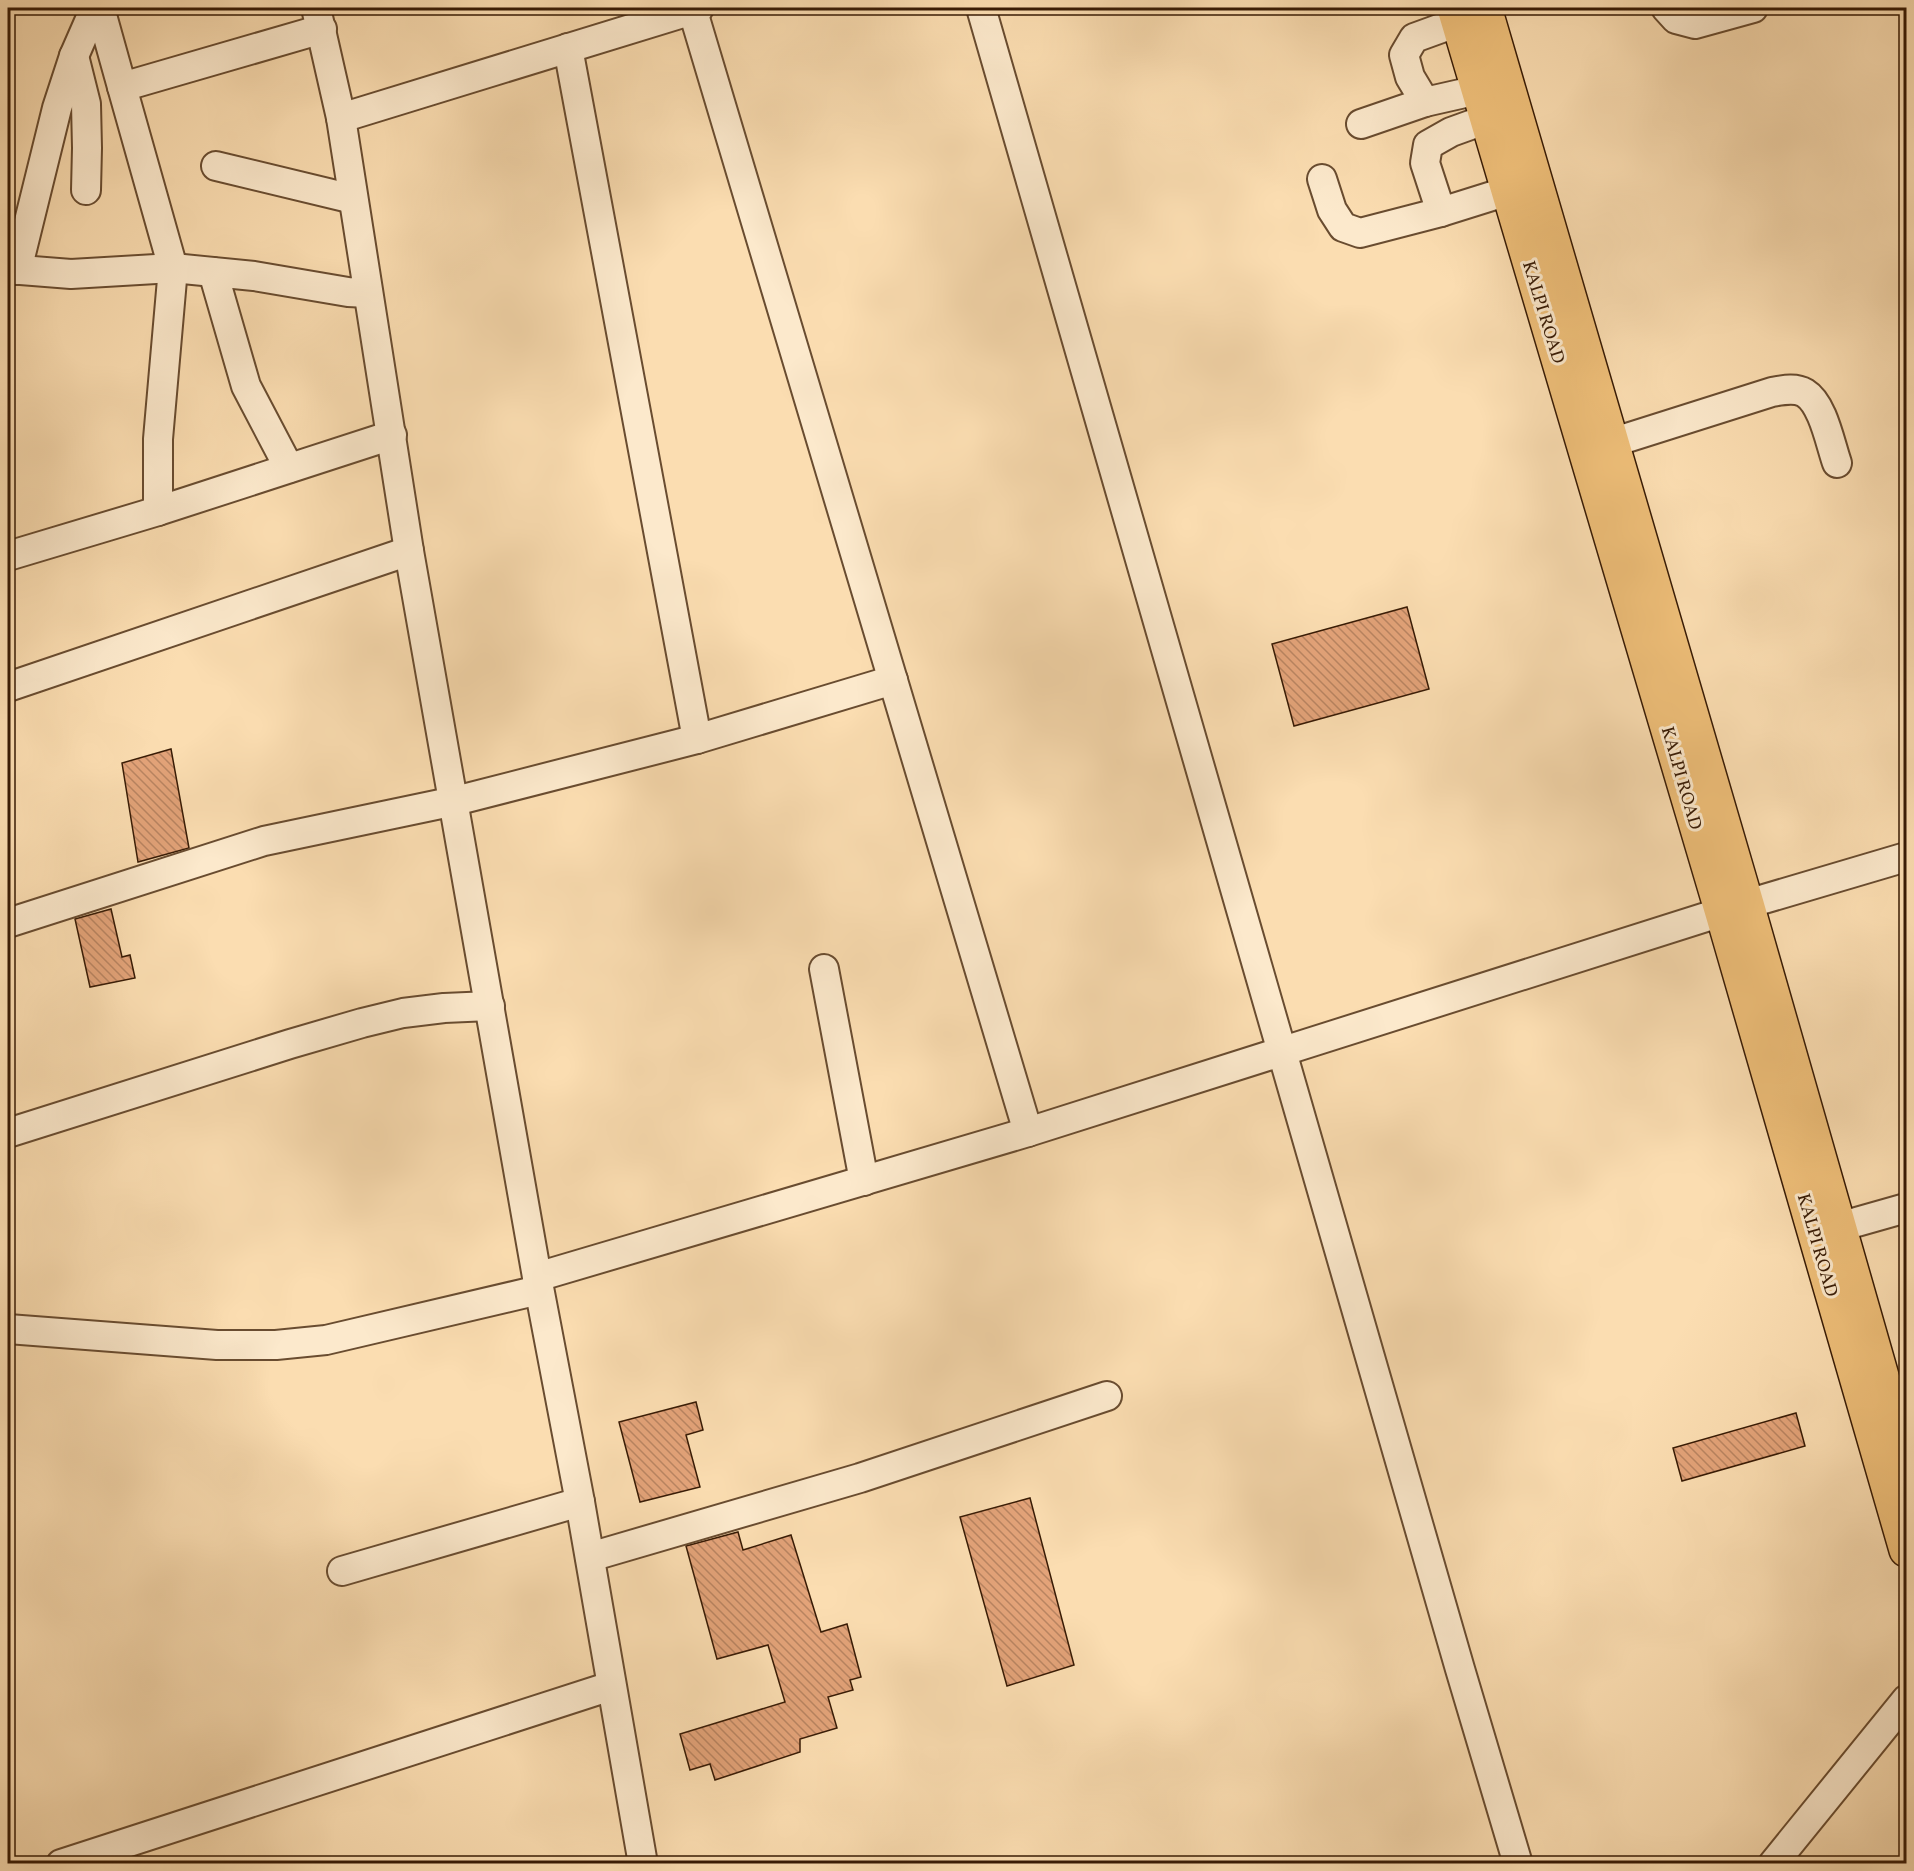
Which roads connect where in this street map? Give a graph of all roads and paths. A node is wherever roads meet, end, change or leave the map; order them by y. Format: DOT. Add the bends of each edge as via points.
graph roads {
  1 [pos="97,8"];
  2 [pos="694,8"];
  3 [pos="981,8"];
  4 [pos="1666,8"];
  5 [pos="1753,8"];
  6 [pos="1466,12"];
  7 [pos="319,18"];
  8 [pos="568,48"];
  9 [pos="74,56"];
  10 [pos="122,87"];
  11 [pos="1489,100"];
  12 [pos="1425,102"];
  13 [pos="341,118"];
  14 [pos="1361,124"];
  15 [pos="216,166"];
  16 [pos="1322,179"];
  17 [pos="86,190"];
  18 [pos="1508,191"];
  19 [pos="353,199"];
  20 [pos="1441,212"];
  21 [pos="173,268"];
  22 [pos="12,270"];
  23 [pos="213,272"];
  24 [pos="368,292"];
  25 [pos="392,435"];
  26 [pos="1599,447"];
  27 [pos="1837,463"];
  28 [pos="289,468"];
  29 [pos="158,511"];
  30 [pos="409,551"];
  31 [pos="8,556"];
  32 [pos="893,681"];
  33 [pos="8,687"];
  34 [pos="697,739"];
  35 [pos="454,801"];
  36 [pos="1906,857"];
  37 [pos="1735,909"];
  38 [pos="8,923"];
  39 [pos="824,969"];
  40 [pos="490,1006"];
  41 [pos="1282,1052"];
  42 [pos="1028,1132"];
  43 [pos="8,1133"];
  44 [pos="864,1180"];
  45 [pos="1906,1208"];
  46 [pos="1839,1227"];
  47 [pos="538,1283"];
  48 [pos="8,1329"];
  49 [pos="1107,1396"];
  50 [pos="1905,1448"];
  51 [pos="580,1502"];
  52 [pos="1906,1550"];
  53 [pos="590,1557"];
  54 [pos="342,1571"];
  55 [pos="611,1686"];
  56 [pos="1906,1700"];
  57 [pos="61,1863"];
  58 [pos="643,1863"];
  59 [pos="1518,1863"];
  60 [pos="1773,1863"];
  1 -- 9 [label="street"];
  1 -- 10 [label="street"];
  2 -- 8 [label="street"];
  2 -- 32 [label="street"];
  3 -- 41 [label="street"];
  4 -- 5 [label="street" via="1676,19 1695,24"];
  6 -- 11 [label="main road, KALPI ROAD"];
  6 -- 12 [label="street" via="1414,38 1404,55 1410,77"];
  7 -- 10 [label="street"];
  7 -- 13 [label="street"];
  8 -- 13 [label="street"];
  8 -- 34 [label="street"];
  9 -- 17 [label="street" via="86,104"];
  9 -- 22 [label="street"];
  10 -- 21 [label="street"];
  11 -- 12 [label="street"];
  11 -- 18 [label="main road, KALPI ROAD"];
  11 -- 20 [label="street" via="1451,132 1428,145 1425,163"];
  11 -- 26 [label="main road, KALPI ROAD"];
  12 -- 14 [label="street"];
  13 -- 19 [label="street"];
  15 -- 19 [label="street"];
  16 -- 20 [label="street" via="1332,210 1343,227 1360,233"];
  18 -- 20 [label="street"];
  18 -- 26 [label="main road, KALPI ROAD"];
  19 -- 24 [label="street"];
  21 -- 22 [label="street" via="71,273"];
  21 -- 23 [label="street"];
  21 -- 29 [label="street" via="158,439"];
  23 -- 24 [label="street"];
  23 -- 28 [label="street" via="246,386"];
  24 -- 25 [label="street"];
  25 -- 28 [label="street"];
  25 -- 30 [label="street"];
  26 -- 27 [label="street" via="1789,389 1805,393 1818,406"];
  26 -- 37 [label="main road, KALPI ROAD"];
  28 -- 29 [label="street"];
  29 -- 31 [label="street"];
  30 -- 33 [label="street"];
  30 -- 35 [label="street"];
  32 -- 34 [label="street"];
  32 -- 42 [label="street"];
  34 -- 35 [label="street"];
  35 -- 38 [label="street" via="264,841"];
  35 -- 40 [label="street"];
  36 -- 37 [label="street"];
  37 -- 41 [label="street"];
  37 -- 46 [label="main road, KALPI ROAD"];
  37 -- 52 [label="main road, KALPI ROAD"];
  39 -- 44 [label="street"];
  40 -- 43 [label="street" via="403,1013 362,1023"];
  40 -- 47 [label="street"];
  41 -- 42 [label="street"];
  41 -- 59 [label="street"];
  42 -- 44 [label="street"];
  44 -- 47 [label="street"];
  45 -- 46 [label="street"];
  46 -- 50 [label="main road, KALPI ROAD"];
  47 -- 48 [label="street" via="326,1340 276,1346"];
  47 -- 51 [label="street"];
  49 -- 53 [label="street" via="860,1478"];
  51 -- 53 [label="street"];
  51 -- 54 [label="street"];
  53 -- 55 [label="street"];
  55 -- 57 [label="street"];
  55 -- 58 [label="street"];
  56 -- 60 [label="street"];
}
